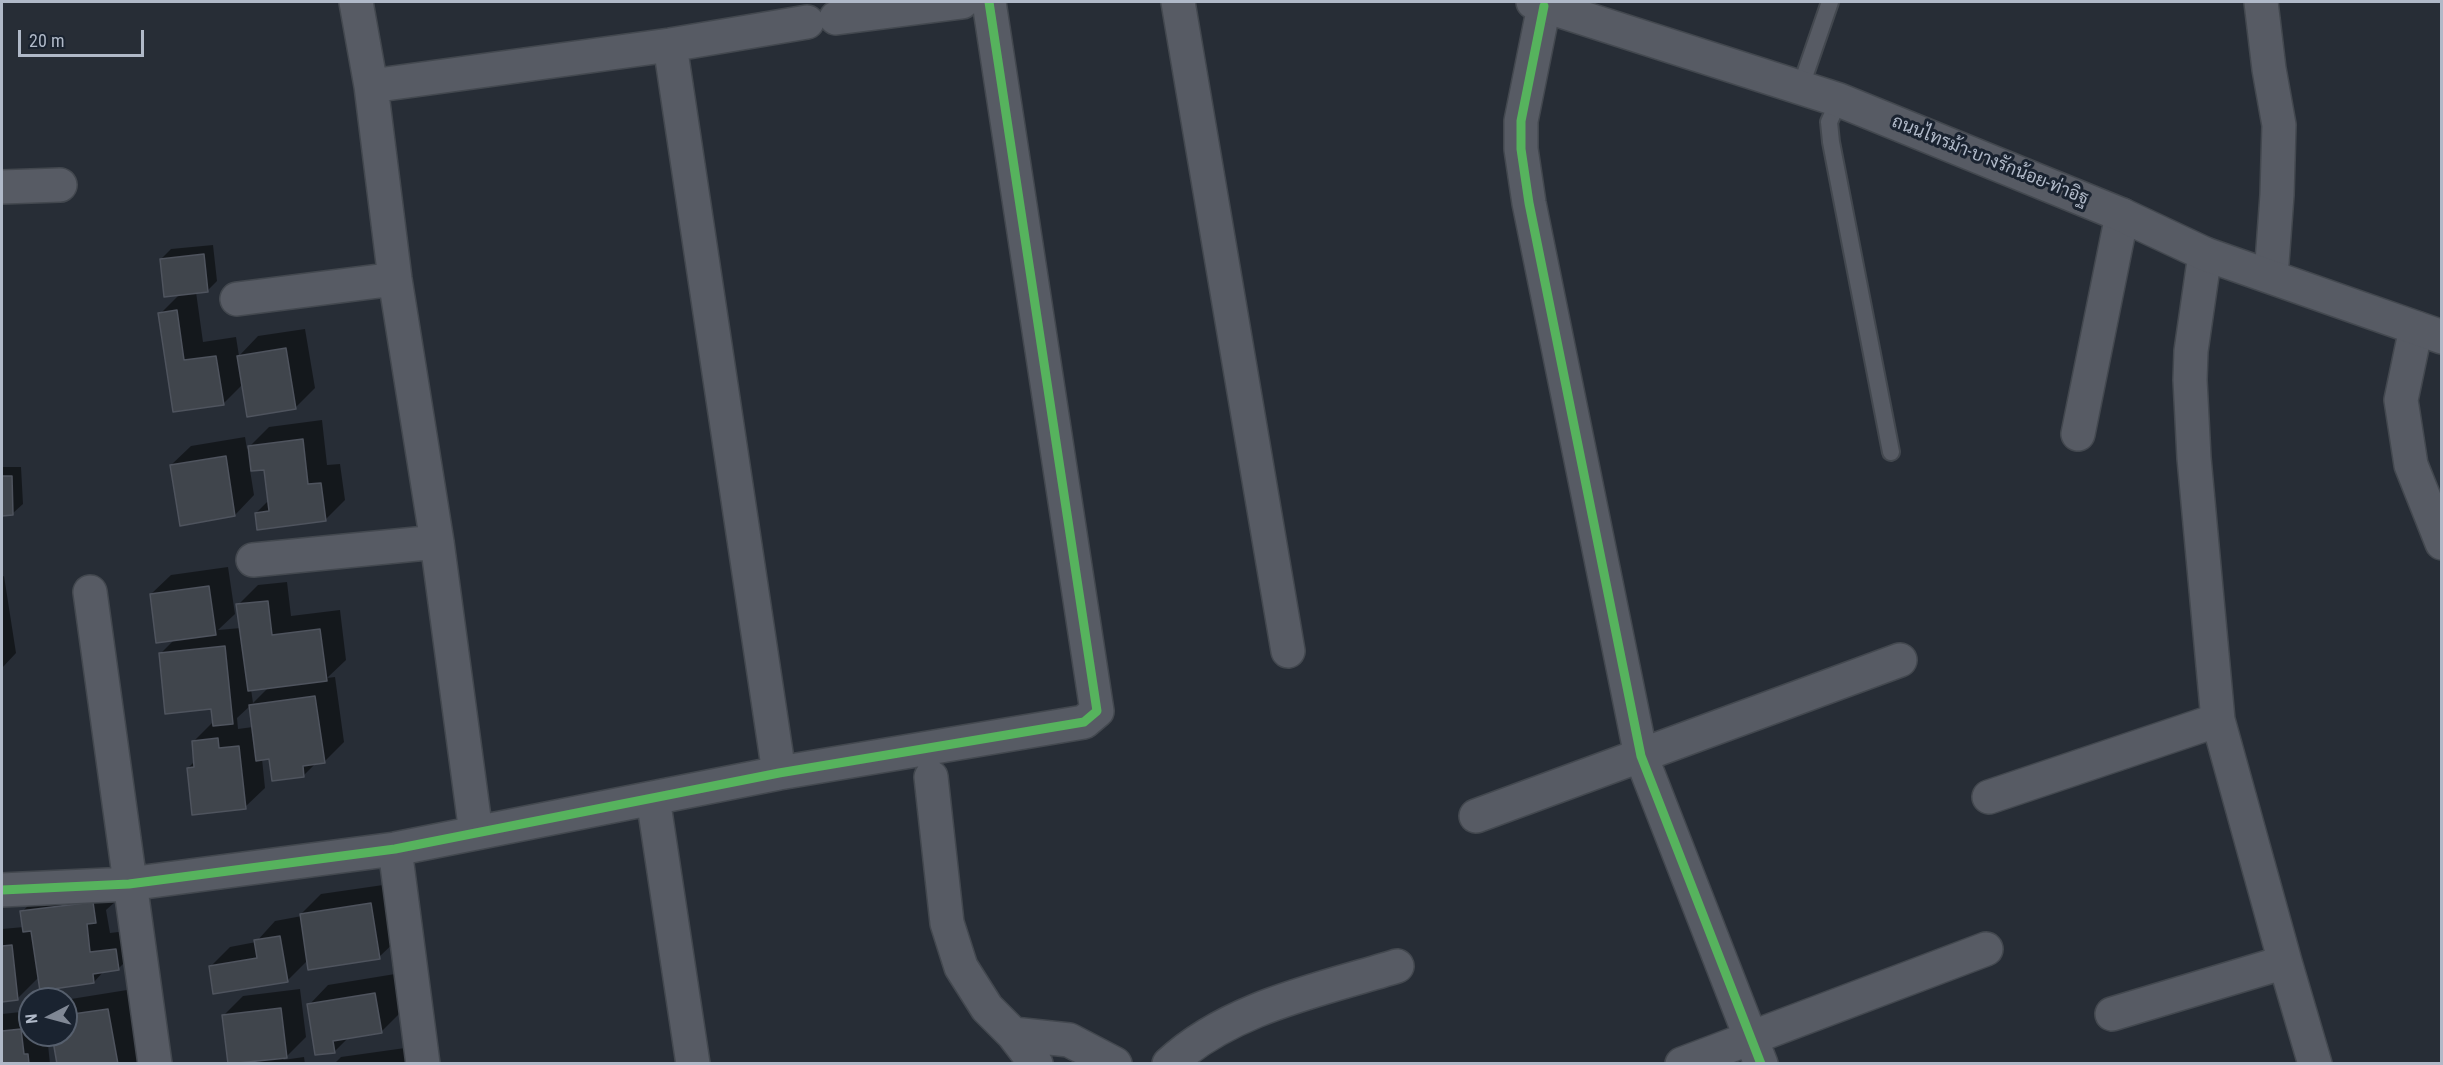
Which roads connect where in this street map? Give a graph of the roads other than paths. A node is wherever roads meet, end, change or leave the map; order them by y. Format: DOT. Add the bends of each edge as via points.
graph roads {
  1 [pos="356,2"];
  2 [pos="962,2"];
  3 [pos="989,2"];
  4 [pos="1178,2"];
  5 [pos="1830,2"];
  6 [pos="2261,2"];
  7 [pos="1538,4"];
  8 [pos="670,45"];
  9 [pos="371,86"];
  10 [pos="1801,86"];
  11 [pos="1839,100"];
  12 [pos="60,185"];
  13 [pos="2,187"];
  14 [pos="2122,215"];
  15 [pos="2205,254"];
  16 [pos="2271,276"];
  17 [pos="395,279"];
  18 [pos="237,299"];
  19 [pos="2429,332"];
  20 [pos="2078,434"];
  21 [pos="1891,452"];
  22 [pos="437,542"];
  23 [pos="2442,543"];
  24 [pos="253,560"];
  25 [pos="90,592"];
  26 [pos="1288,651"];
  27 [pos="1900,660"];
  28 [pos="2218,720"];
  29 [pos="1641,756"];
  30 [pos="779,773"];
  31 [pos="931,777"];
  32 [pos="1989,797"];
  33 [pos="653,798"];
  34 [pos="1476,816"];
  35 [pos="476,833"];
  36 [pos="395,849"];
  37 [pos="129,884"];
  38 [pos="2,890"];
  39 [pos="1986,949"];
  40 [pos="2284,962"];
  41 [pos="1397,966"];
  42 [pos="2112,1014"];
  43 [pos="1013,1034"];
  44 [pos="1756,1051"];
  45 [pos="1062,1052"];
  46 [pos="155,1064"];
  47 [pos="423,1064"];
  48 [pos="693,1064"];
  49 [pos="1036,1064"];
  50 [pos="1115,1064"];
  51 [pos="1169,1064"];
  52 [pos="1682,1064"];
  53 [pos="2315,1064"];
  1 -- 9 [label="street"];
  2 -- 8 [label="street"];
  3 -- 30 [label="street" via="1097,711 1084,722"];
  4 -- 26 [label="street"];
  5 -- 10 [label="lane"];
  6 -- 16 [label="street" via="2279,125"];
  7 -- 10 [label="street, ถนนไทรม้า-บางรักน้อย-ท่าอิฐ"];
  7 -- 29 [label="street" via="1521,121 1521,149"];
  8 -- 9 [label="street"];
  8 -- 30 [label="street"];
  9 -- 17 [label="street"];
  10 -- 11 [label="street, ถนนไทรม้า-บางรักน้อย-ท่าอิฐ"];
  11 -- 14 [label="street, ถนนไทรม้า-บางรักน้อย-ท่าอิฐ"];
  11 -- 21 [label="lane" via="1829,122 1831,142"];
  12 -- 13 [label="street"];
  14 -- 15 [label="street, ถนนไทรม้า-บางรักน้อย-ท่าอิฐ"];
  14 -- 20 [label="street"];
  15 -- 16 [label="street, ถนนไทรม้า-บางรักน้อย-ท่าอิฐ"];
  15 -- 28 [label="street" via="2190,380"];
  16 -- 19 [label="street, ถนนไทรม้า-บางรักน้อย-ท่าอิฐ"];
  17 -- 18 [label="street"];
  17 -- 22 [label="street"];
  19 -- 23 [label="street" via="2401,400 2411,465"];
  22 -- 24 [label="street"];
  22 -- 35 [label="street"];
  25 -- 37 [label="street"];
  27 -- 29 [label="street"];
  28 -- 32 [label="street"];
  28 -- 40 [label="street"];
  29 -- 34 [label="street"];
  29 -- 44 [label="street"];
  30 -- 33 [label="street"];
  31 -- 43 [label="street" via="947,923 961,967 987,1008"];
  33 -- 35 [label="street"];
  33 -- 48 [label="street"];
  35 -- 36 [label="street"];
  36 -- 37 [label="street"];
  36 -- 47 [label="street"];
  37 -- 38 [label="street"];
  37 -- 46 [label="street"];
  39 -- 44 [label="street"];
  40 -- 42 [label="street"];
  40 -- 53 [label="street"];
  41 -- 51 [label="street" via="1261,1010 1214,1030"];
  43 -- 45 [label="street"];
  43 -- 49 [label="street"];
  44 -- 52 [label="street"];
  45 -- 50 [label="street"];
}
